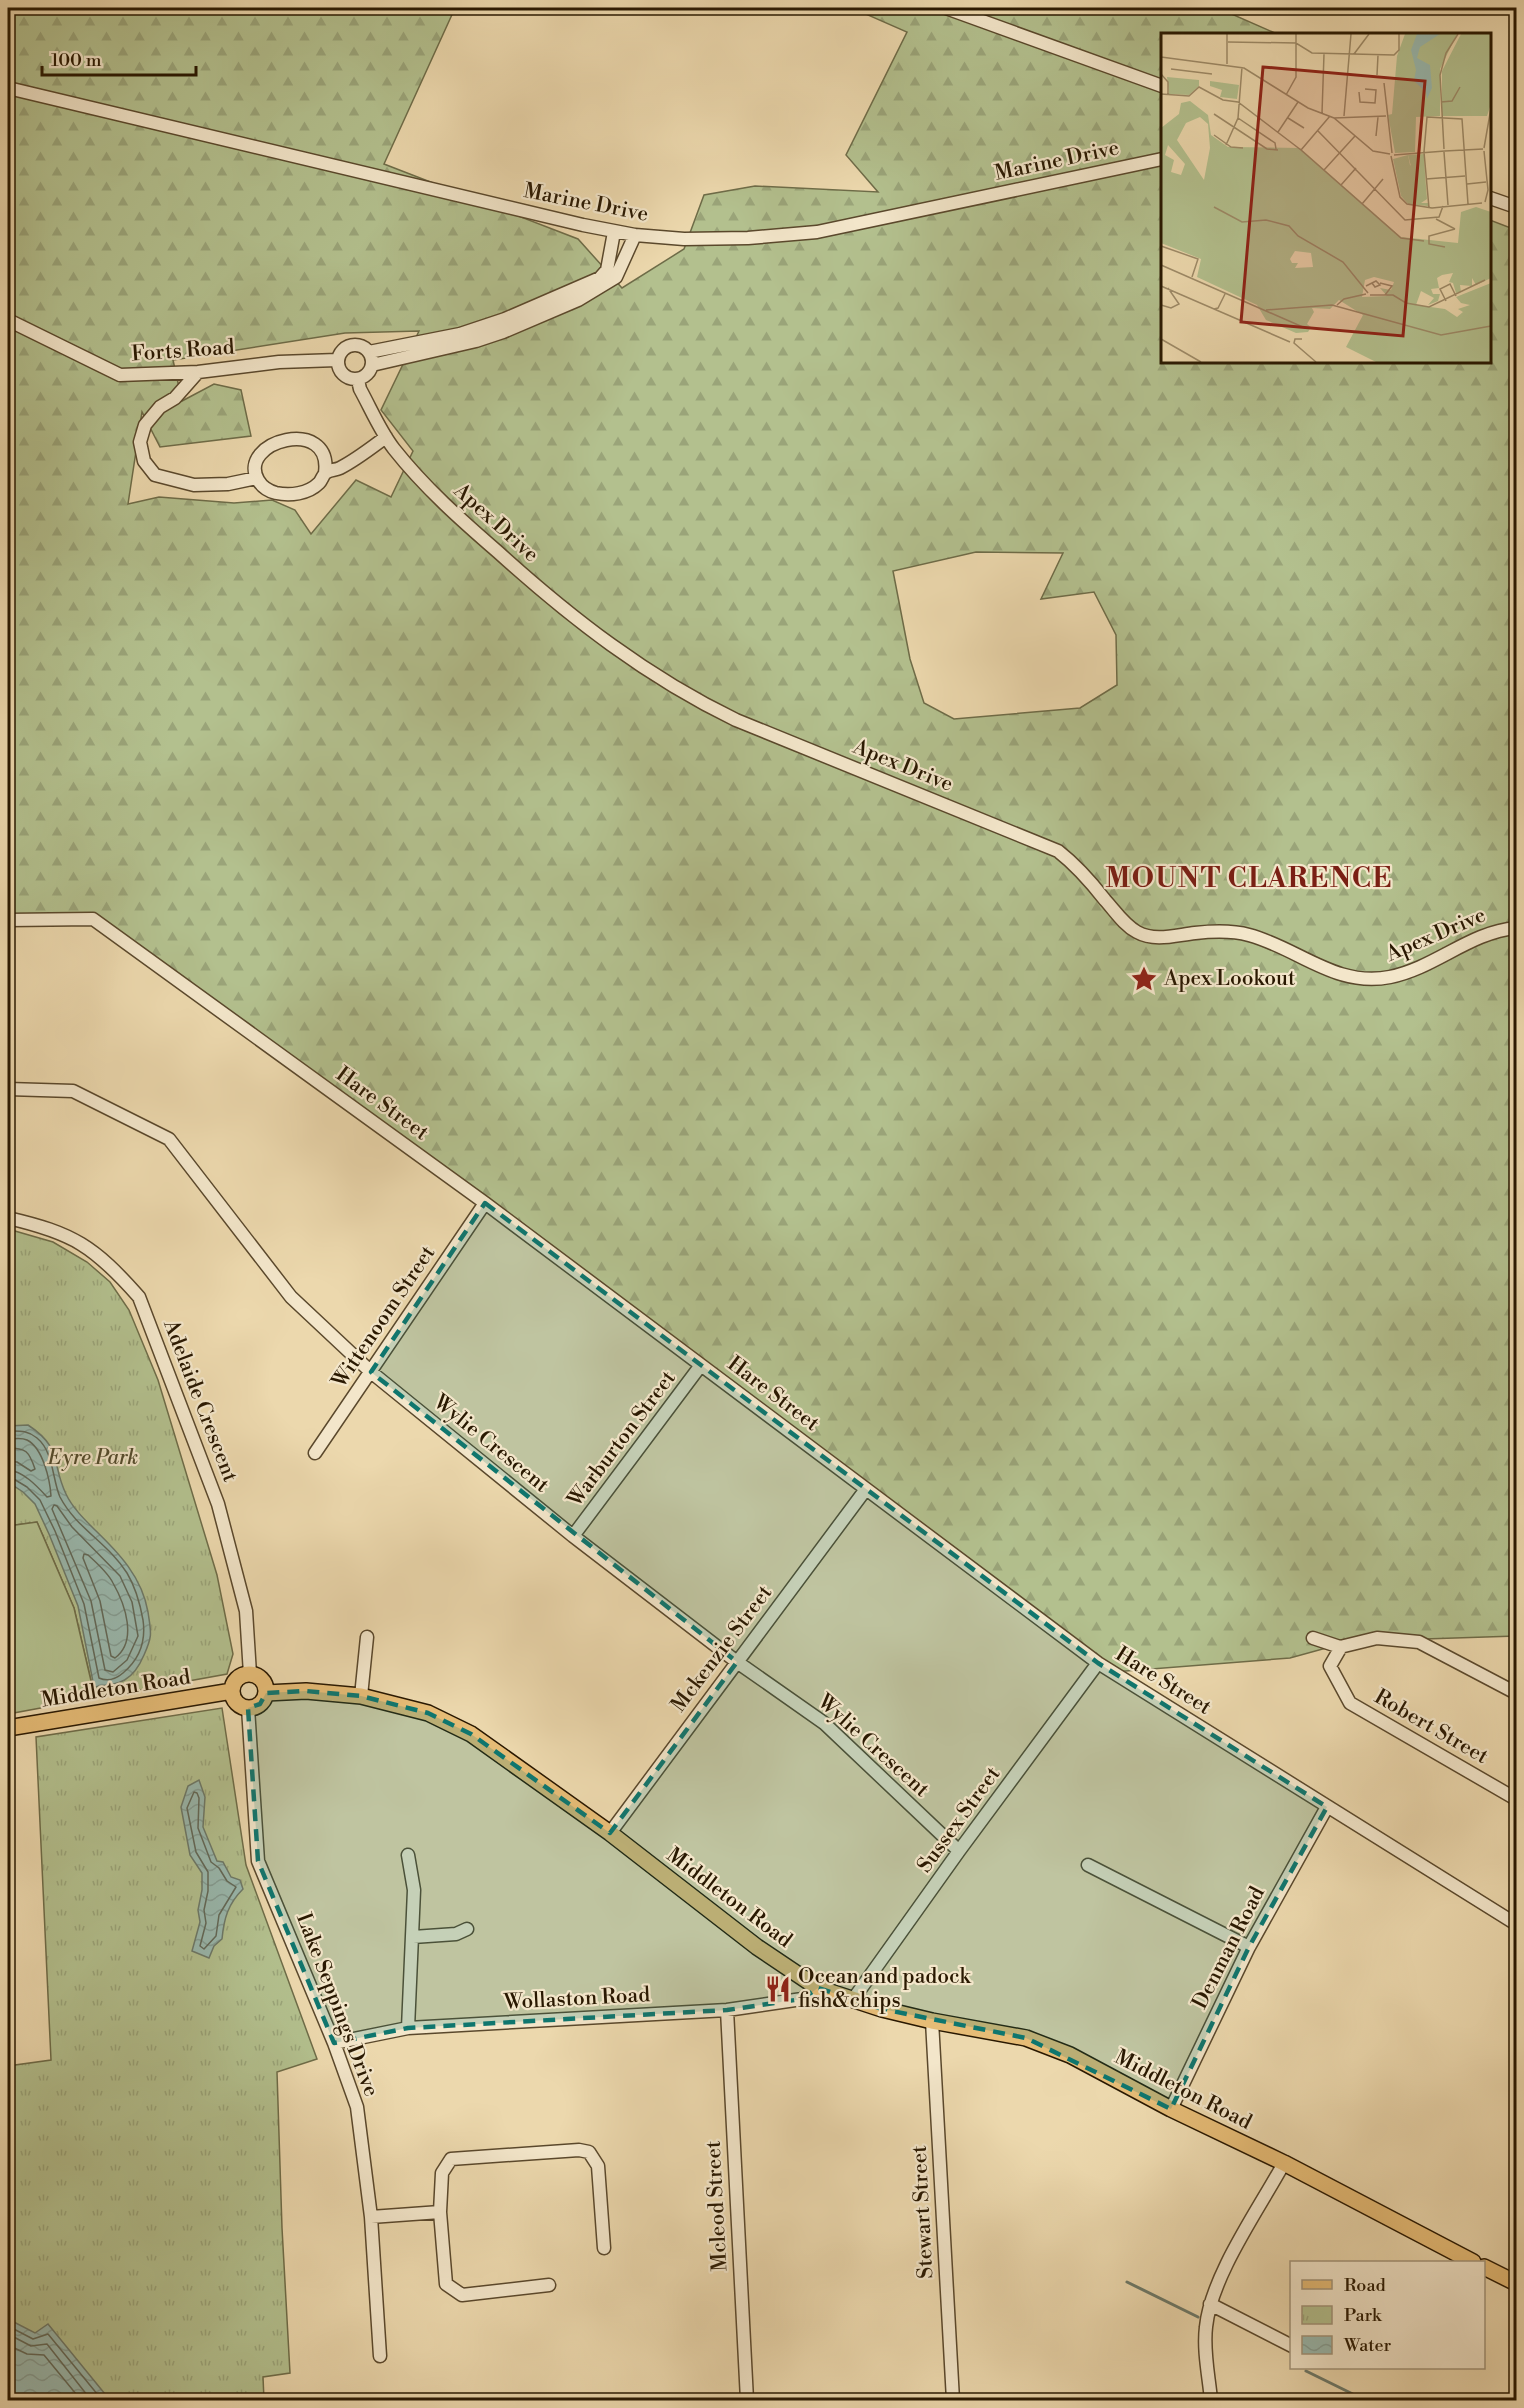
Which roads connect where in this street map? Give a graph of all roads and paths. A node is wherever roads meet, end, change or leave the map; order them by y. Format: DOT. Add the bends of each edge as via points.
graph roads {
  1 [pos="946,8"];
  2 [pos="1161,86"];
  3 [pos="8,88"];
  4 [pos="1161,159"];
  5 [pos="1491,198"];
  6 [pos="1516,207"];
  7 [pos="614,232"];
  8 [pos="635,235"];
  9 [pos="8,320"];
  10 [pos="369,352"];
  11 [pos="337,360"];
  12 [pos="372,365"];
  13 [pos="198,372"];
  14 [pos="358,380"];
  15 [pos="386,437"];
  16 [pos="325,473"];
  17 [pos="257,478"];
  18 [pos="8,920"];
  19 [pos="1516,928"];
  20 [pos="8,1089"];
  21 [pos="485,1203"];
  22 [pos="8,1218"];
  23 [pos="701,1365"];
  24 [pos="371,1372"];
  25 [pos="315,1453"];
  26 [pos="866,1489"];
  27 [pos="573,1536"];
  28 [pos="368,1637"];
  29 [pos="1312,1638"];
  30 [pos="1341,1647"];
  31 [pos="737,1662"];
  32 [pos="1098,1663"];
  33 [pos="250,1674"];
  34 [pos="232,1691"];
  35 [pos="266,1693"];
  36 [pos="1516,1693"];
  37 [pos="361,1696"];
  38 [pos="248,1708"];
  39 [pos="8,1728"];
  40 [pos="1516,1799"];
  41 [pos="1327,1807"];
  42 [pos="609,1833"];
  43 [pos="959,1851"];
  44 [pos="408,1855"];
  45 [pos="1088,1865"];
  46 [pos="1516,1924"];
  47 [pos="467,1929"];
  48 [pos="413,1937"];
  49 [pos="1249,1947"];
  50 [pos="818,1988"];
  51 [pos="852,2001"];
  52 [pos="727,2010"];
  53 [pos="932,2021"];
  54 [pos="408,2028"];
  55 [pos="334,2043"];
  56 [pos="1171,2109"];
  57 [pos="1284,2163"];
  58 [pos="440,2212"];
  59 [pos="371,2217"];
  60 [pos="604,2247"];
  61 [pos="1471,2261"];
  62 [pos="1485,2268"];
  63 [pos="1516,2283"];
  64 [pos="549,2285"];
  65 [pos="1210,2304"];
  66 [pos="1290,2345"];
  67 [pos="380,2356"];
  68 [pos="747,2400"];
  69 [pos="953,2400"];
  70 [pos="1211,2400"];
  1 -- 2 [label="street"];
  3 -- 7 [label="street, Marine Drive"];
  4 -- 8 [label="street, Marine Drive" via="817,232 727,239"];
  5 -- 6 [label="street"];
  7 -- 8 [label="street, Marine Drive"];
  7 -- 10 [label="street" via="608,263 600,278 484,326 427,342"];
  8 -- 12 [label="street" via="616,277 578,300 476,341"];
  9 -- 13 [label="street, Forts Road" via="120,375"];
  10 -- 11 [label="street" via="351,345 344,348"];
  10 -- 12 [label="street"];
  11 -- 13 [label="street, Forts Road"];
  11 -- 14 [label="street" via="342,375"];
  12 -- 14 [label="street"];
  13 -- 17 [label="street" via="145,425 140,442 144,461 155,475 194,484 228,484"];
  14 -- 15 [label="street, Apex Drive"];
  15 -- 16 [label="street" via="340,468"];
  15 -- 19 [label="street, Apex Drive" via="450,510 536,586 616,650 660,679 736,720 1058,851 1134,931 1147,937 1217,931 1250,935 1334,973 1370,979 1411,971 1492,932"];
  16 -- 17 [label="street" via="318,485 291,495 268,490"];
  16 -- 17 [label="street" via="325,458 318,447 306,440 290,439 261,452 256,463"];
  18 -- 21 [label="street, Hare Street" via="93,919"];
  20 -- 24 [label="street, Wylie Crescent" via="73,1091 169,1139 291,1297"];
  21 -- 23 [label="street, Hare Street"];
  21 -- 24 [label="street, Wittenoom Street"];
  22 -- 33 [label="street, Adelaide Crescent" via="45,1227 90,1249 117,1271 139,1297 218,1504 246,1611"];
  23 -- 26 [label="street, Hare Street"];
  23 -- 27 [label="street, Warburton Street"];
  24 -- 25 [label="street, Wittenoom Street"];
  24 -- 27 [label="street, Wylie Crescent"];
  26 -- 31 [label="street, Mckenzie Street"];
  26 -- 32 [label="street, Hare Street"];
  27 -- 31 [label="street, Wylie Crescent"];
  28 -- 37 [label="street"];
  29 -- 30 [label="street"];
  30 -- 36 [label="street" via="1377,1638 1419,1642"];
  30 -- 40 [label="street, Robert Street" via="1330,1666 1350,1703"];
  31 -- 42 [label="street, Mckenzie Street"];
  31 -- 43 [label="street, Wylie Crescent" via="824,1723"];
  32 -- 41 [label="street, Hare Street"];
  32 -- 43 [label="street, Sussex Street"];
  33 -- 34 [label="main road" via="238,1678"];
  33 -- 35 [label="main road" via="262,1680"];
  34 -- 38 [label="main road" via="236,1703"];
  34 -- 39 [label="main road, Middleton Road"];
  35 -- 37 [label="main road, Middleton Road" via="306,1691"];
  35 -- 38 [label="main road" via="260,1704"];
  37 -- 42 [label="main road, Middleton Road" via="428,1713 471,1734"];
  38 -- 55 [label="street, Lake Seppings Drive" via="258,1861"];
  41 -- 46 [label="street, Hare Street"];
  41 -- 49 [label="street, Denman Road"];
  42 -- 50 [label="main road, Middleton Road" via="756,1947"];
  43 -- 51 [label="street, Sussex Street"];
  44 -- 48 [label="street" via="414,1890"];
  45 -- 49 [label="street"];
  47 -- 48 [label="street" via="447,1935"];
  48 -- 54 [label="street"];
  49 -- 56 [label="street, Denman Road"];
  50 -- 51 [label="main road, Middleton Road"];
  50 -- 52 [label="street, Wollaston Road" via="802,1999"];
  51 -- 53 [label="main road, Middleton Road"];
  52 -- 54 [label="street, Wollaston Road"];
  52 -- 68 [label="street, Mcleod Street"];
  53 -- 56 [label="main road, Middleton Road" via="1026,2038 1070,2055"];
  53 -- 69 [label="street, Stewart Street"];
  54 -- 55 [label="street, Wollaston Road"];
  55 -- 59 [label="street, Lake Seppings Drive" via="357,2107"];
  56 -- 57 [label="main road, Middleton Road"];
  57 -- 61 [label="main road, Middleton Road"];
  57 -- 65 [label="street" via="1221,2276"];
  58 -- 59 [label="street"];
  58 -- 60 [label="street" via="442,2173 451,2159 589,2152 598,2166"];
  58 -- 64 [label="street" via="446,2284 462,2295"];
  59 -- 67 [label="street, Lake Seppings Drive"];
  62 -- 63 [label="main road"];
  65 -- 66 [label="street"];
  65 -- 70 [label="street" via="1205,2335"];
}
